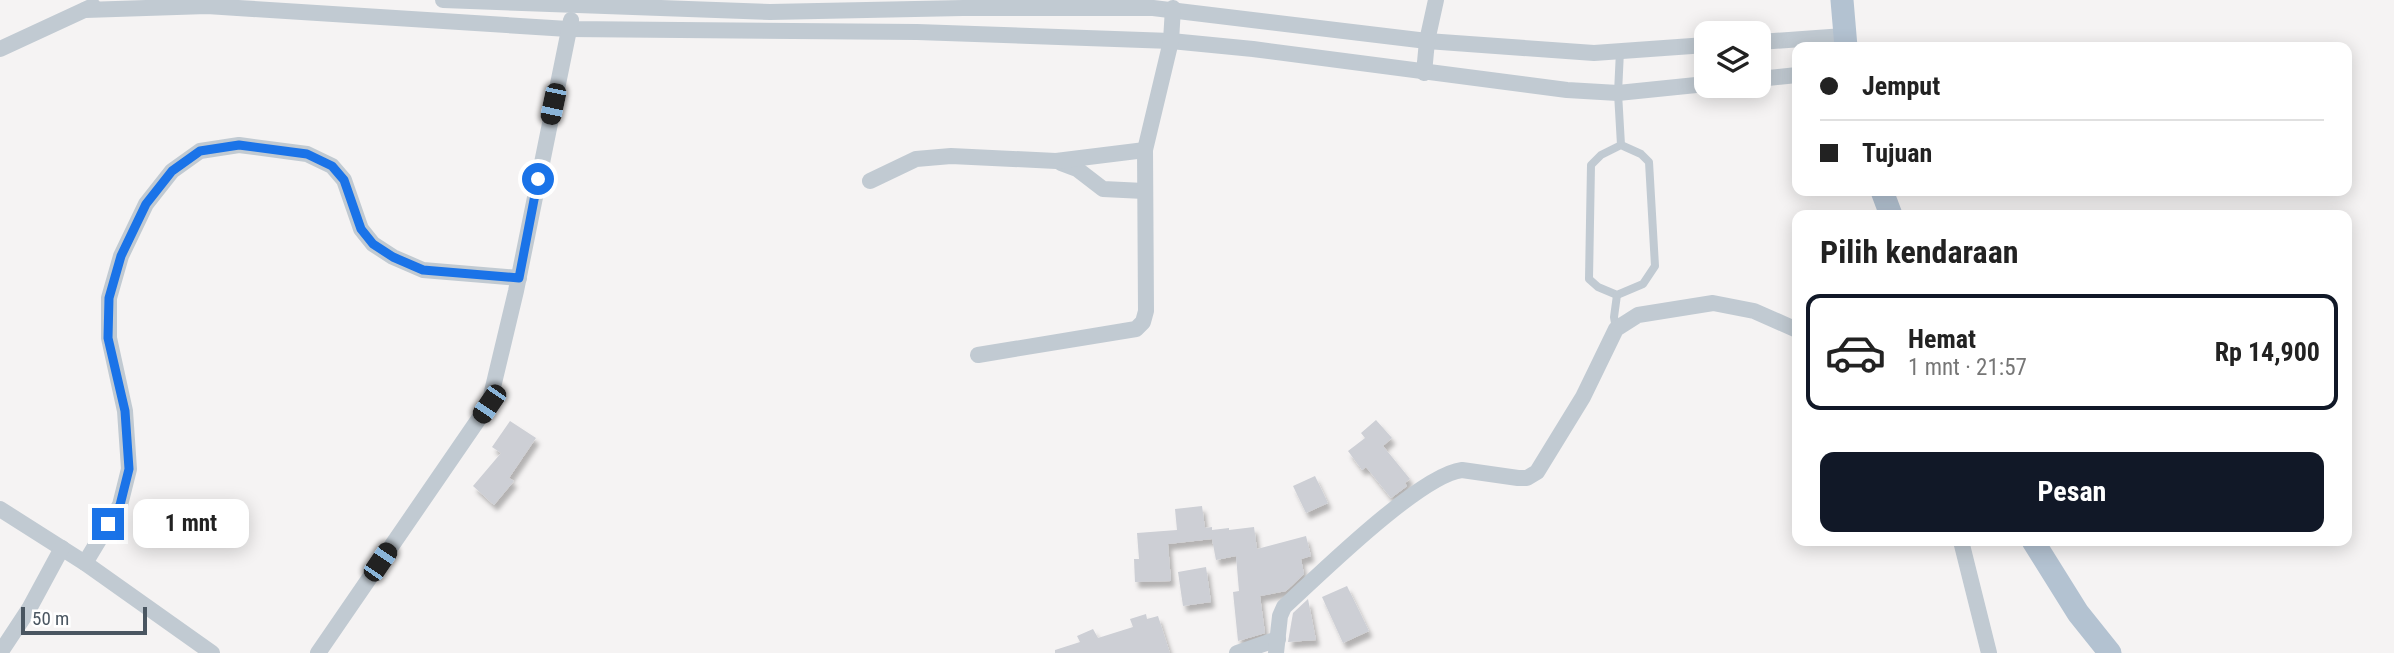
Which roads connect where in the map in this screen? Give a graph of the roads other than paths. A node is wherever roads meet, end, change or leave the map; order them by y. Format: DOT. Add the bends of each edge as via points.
graph roads {
  1 [pos="109,0"];
  2 [pos="443,0"];
  3 [pos="1436,0"];
  4 [pos="1842,0"];
  5 [pos="573,3"];
  6 [pos="963,4"];
  7 [pos="1154,4"];
  8 [pos="1173,8"];
  9 [pos="85,10"];
  10 [pos="568,29"];
  11 [pos="1171,41"];
  12 [pos="1427,41"];
  13 [pos="1771,42"];
  14 [pos="1845,42"];
  15 [pos="1694,47"];
  16 [pos="0,49"];
  17 [pos="1620,51"];
  18 [pos="1424,73"];
  19 [pos="1792,76"];
  20 [pos="1771,78"];
  21 [pos="1694,85"];
  22 [pos="1618,93"];
  23 [pos="1621,145"];
  24 [pos="1145,150"];
  25 [pos="1056,161"];
  26 [pos="870,181"];
  27 [pos="1144,191"];
  28 [pos="519,278"];
  29 [pos="1617,295"];
  30 [pos="1616,328"];
  31 [pos="1792,328"];
  32 [pos="978,355"];
  33 [pos="0,509"];
  34 [pos="1962,546"];
  35 [pos="2036,546"];
  36 [pos="62,548"];
  37 [pos="85,563"];
  38 [pos="1277,646"];
  39 [pos="0,653"];
  40 [pos="212,653"];
  41 [pos="318,653"];
  42 [pos="1237,653"];
  43 [pos="1989,653"];
  44 [pos="2110,653"];
  1 -- 9 [label="street"];
  2 -- 5 [label="street"];
  3 -- 12 [label="street"];
  4 -- 14 [label="main road"];
  5 -- 6 [label="street" via="770,12"];
  5 -- 10 [label="street"];
  6 -- 7 [label="street"];
  7 -- 8 [label="street"];
  8 -- 11 [label="street"];
  8 -- 12 [label="street"];
  9 -- 10 [label="street" via="207,6"];
  9 -- 16 [label="street"];
  10 -- 11 [label="street" via="917,32"];
  10 -- 28 [label="street"];
  11 -- 18 [label="street"];
  11 -- 24 [label="street"];
  12 -- 17 [label="street"];
  12 -- 18 [label="street"];
  13 -- 14 [label="street"];
  15 -- 17 [label="street"];
  17 -- 22 [label="lane"];
  18 -- 22 [label="street"];
  19 -- 20 [label="street"];
  21 -- 22 [label="street"];
  22 -- 23 [label="lane"];
  23 -- 29 [label="lane" via="1591,165 1589,279"];
  23 -- 29 [label="lane" via="1649,162 1656,266 1643,284"];
  24 -- 25 [label="street"];
  24 -- 27 [label="street"];
  25 -- 26 [label="street" via="916,159"];
  25 -- 27 [label="street" via="1077,169 1103,189"];
  27 -- 32 [label="street" via="1146,312 1136,329"];
  28 -- 37 [label="street" via="423,270 393,257 361,229 344,180 332,166 307,154 239,145 200,151 172,171 146,204 121,256 109,298 108,338 125,411 129,469 120,505"];
  28 -- 41 [label="street" via="489,404"];
  29 -- 30 [label="lane"];
  30 -- 31 [label="street" via="1638,315 1713,303 1754,311"];
  30 -- 38 [label="street" via="1583,397 1538,472 1518,478 1452,471 1425,486 1284,607"];
  33 -- 36 [label="street"];
  34 -- 43 [label="street"];
  35 -- 44 [label="main road" via="2078,613"];
  36 -- 37 [label="street"];
  36 -- 39 [label="street"];
  37 -- 40 [label="street"];
  38 -- 42 [label="street"];
}
